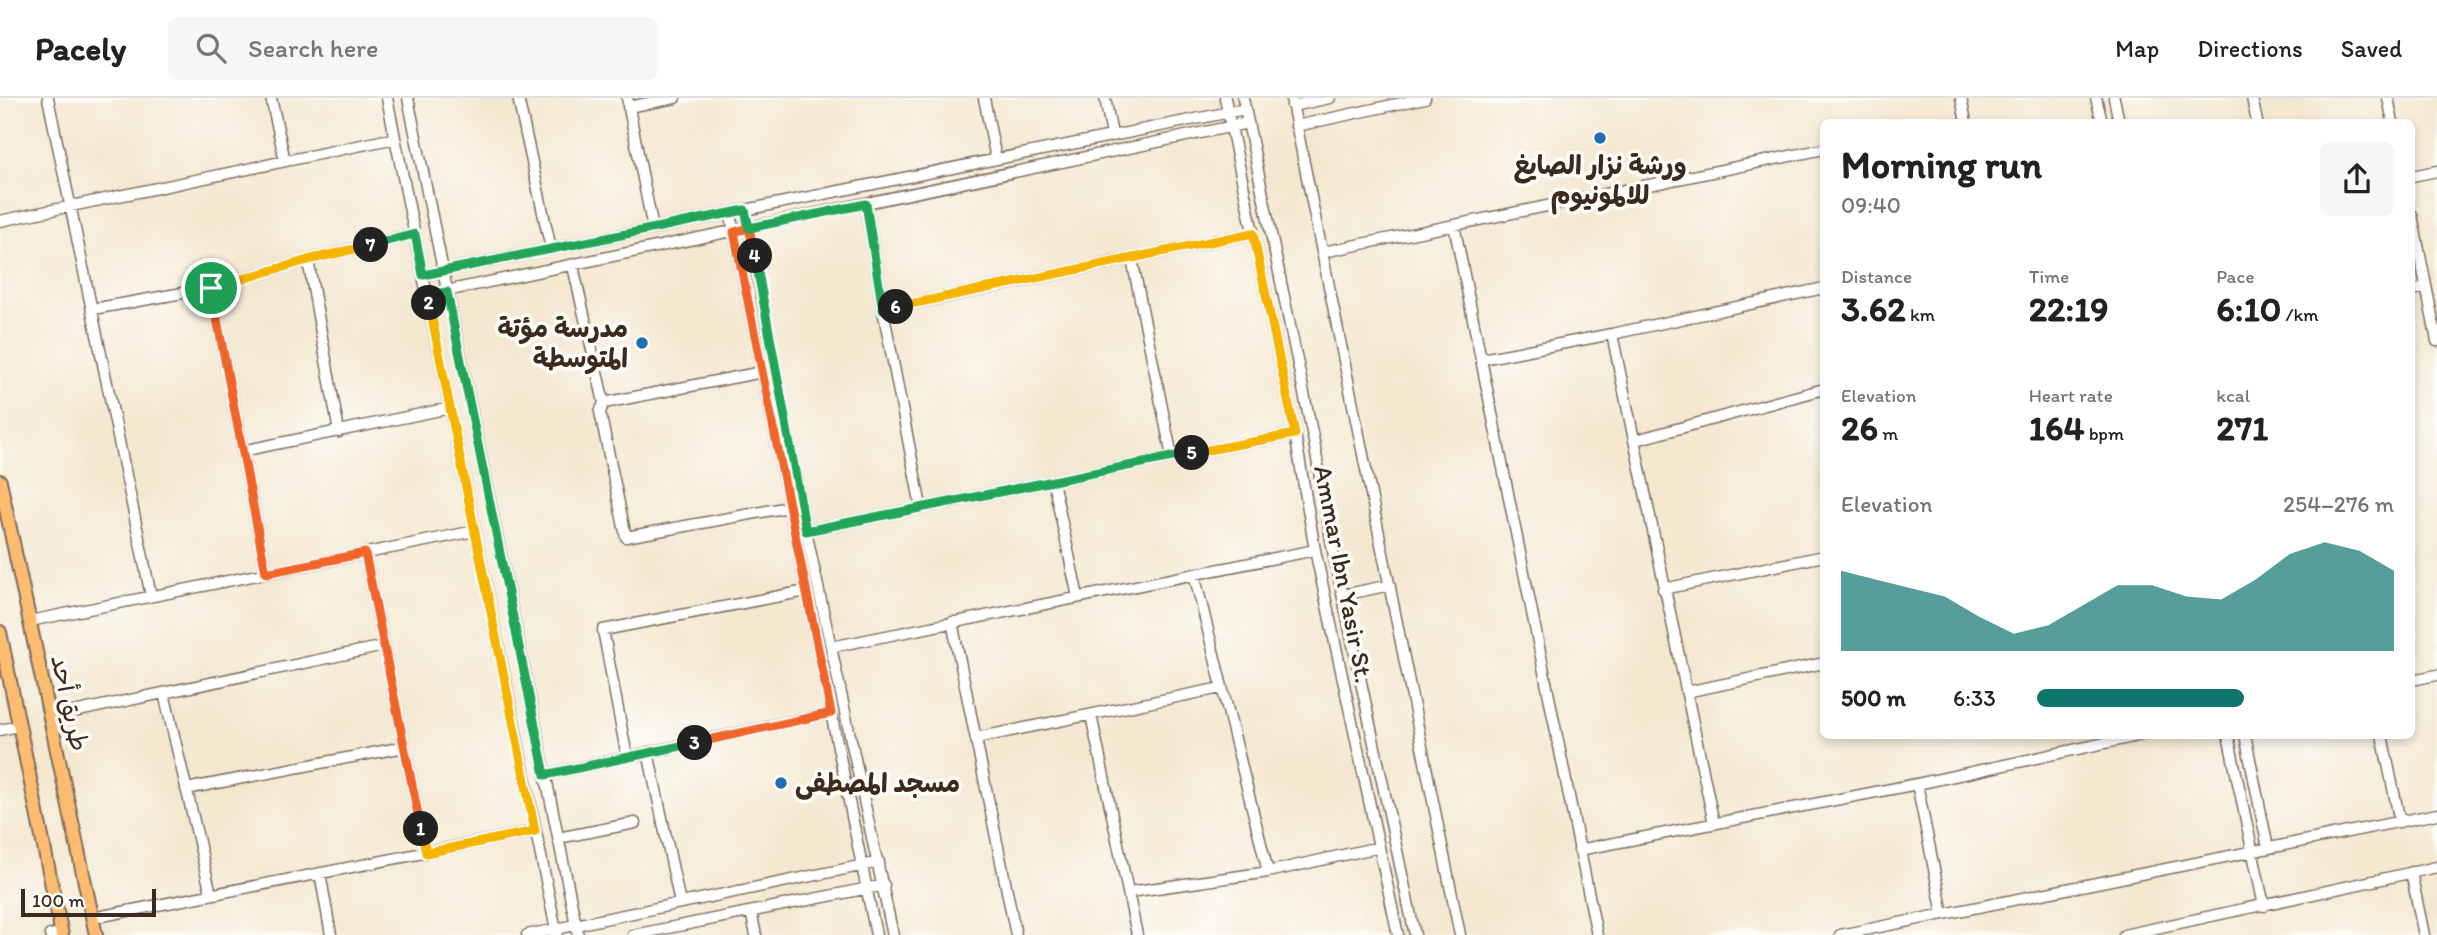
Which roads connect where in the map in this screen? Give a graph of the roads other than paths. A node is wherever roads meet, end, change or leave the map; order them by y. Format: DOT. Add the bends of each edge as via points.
graph roads {
  1 [pos="48,98"];
  2 [pos="271,98"];
  3 [pos="387,98"];
  4 [pos="408,98"];
  5 [pos="518,98"];
  6 [pos="675,98"];
  7 [pos="984,98"];
  8 [pos="1105,98"];
  9 [pos="1225,98"];
  10 [pos="1330,98"];
  11 [pos="1425,98"];
  12 [pos="1961,98"];
  13 [pos="2096,98"];
  14 [pos="2114,98"];
  15 [pos="2252,98"];
  16 [pos="2388,98"];
  17 [pos="1291,102"];
  18 [pos="627,103"];
  19 [pos="1244,103"];
  20 [pos="1228,112"];
  21 [pos="1965,119"];
  22 [pos="2101,119"];
  23 [pos="2118,119"];
  24 [pos="2256,119"];
  25 [pos="2392,119"];
  26 [pos="1248,123"];
  27 [pos="1231,126"];
  28 [pos="1296,126"];
  29 [pos="1112,135"];
  30 [pos="395,138"];
  31 [pos="1820,150"];
  32 [pos="996,159"];
  33 [pos="285,160"];
  34 [pos="2437,171"];
  35 [pos="2415,175"];
  36 [pos="866,204"];
  37 [pos="72,205"];
  38 [pos="745,210"];
  39 [pos="730,213"];
  40 [pos="0,220"];
  41 [pos="1454,225"];
  42 [pos="749,228"];
  43 [pos="653,229"];
  44 [pos="2415,230"];
  45 [pos="734,232"];
  46 [pos="1253,233"];
  47 [pos="415,234"];
  48 [pos="551,249"];
  49 [pos="1324,252"];
  50 [pos="1132,259"];
  51 [pos="308,260"];
  52 [pos="573,266"];
  53 [pos="443,271"];
  54 [pos="423,275"];
  55 [pos="2426,287"];
  56 [pos="211,288"];
  57 [pos="1820,289"];
  58 [pos="2415,289"];
  59 [pos="447,292"];
  60 [pos="427,295"];
  61 [pos="93,309"];
  62 [pos="883,310"];
  63 [pos="1612,334"];
  64 [pos="2437,341"];
  65 [pos="1482,359"];
  66 [pos="762,372"];
  67 [pos="1820,390"];
  68 [pos="604,403"];
  69 [pos="450,408"];
  70 [pos="339,432"];
  71 [pos="1295,434"];
  72 [pos="1636,440"];
  73 [pos="243,451"];
  74 [pos="1172,457"];
  75 [pos="0,481"];
  76 [pos="1053,481"];
  77 [pos="789,507"];
  78 [pos="921,507"];
  79 [pos="475,531"];
  80 [pos="806,531"];
  81 [pos="1315,550"];
  82 [pos="365,553"];
  83 [pos="1820,557"];
  84 [pos="266,573"];
  85 [pos="1194,574"];
  86 [pos="1390,585"];
  87 [pos="1663,589"];
  88 [pos="806,591"];
  89 [pos="1343,595"];
  90 [pos="151,596"];
  91 [pos="1078,597"];
  92 [pos="30,621"];
  93 [pos="952,622"];
  94 [pos="0,632"];
  95 [pos="384,646"];
  96 [pos="831,647"];
  97 [pos="2,654"];
  98 [pos="1820,664"];
  99 [pos="2437,675"];
  100 [pos="2415,679"];
  101 [pos="1221,688"];
  102 [pos="164,692"];
  103 [pos="1686,692"];
  104 [pos="831,713"];
  105 [pos="1090,715"];
  106 [pos="50,717"];
  107 [pos="18,726"];
  108 [pos="0,730"];
  109 [pos="976,738"];
  110 [pos="2229,739"];
  111 [pos="2246,739"];
  112 [pos="2383,739"];
  113 [pos="2090,740"];
  114 [pos="404,747"];
  115 [pos="648,752"];
  116 [pos="627,757"];
  117 [pos="545,775"];
  118 [pos="1917,784"];
  119 [pos="186,789"];
  120 [pos="2437,814"];
  121 [pos="2400,822"];
  122 [pos="635,823"];
  123 [pos="1714,824"];
  124 [pos="535,831"];
  125 [pos="558,838"];
  126 [pos="1379,846"];
  127 [pos="2269,848"];
  128 [pos="1579,850"];
  129 [pos="2252,852"];
  130 [pos="426,853"];
  131 [pos="879,862"];
  132 [pos="862,865"];
  133 [pos="2437,867"];
  134 [pos="1268,872"];
  135 [pos="2411,872"];
  136 [pos="320,873"];
  137 [pos="884,885"];
  138 [pos="867,889"];
  139 [pos="1129,892"];
  140 [pos="211,894"];
  141 [pos="680,903"];
  142 [pos="2264,906"];
  143 [pos="751,912"];
  144 [pos="1943,914"];
  145 [pos="92,918"];
  146 [pos="577,930"];
  147 [pos="556,932"];
  148 [pos="654,933"];
  149 [pos="58,934"];
  150 [pos="96,935"];
  151 [pos="331,935"];
  152 [pos="527,935"];
  153 [pos="634,935"];
  154 [pos="756,935"];
  155 [pos="876,935"];
  156 [pos="893,935"];
  157 [pos="1016,935"];
  158 [pos="1137,935"];
  159 [pos="1398,935"];
  160 [pos="1415,935"];
  161 [pos="1460,935"];
  162 [pos="1597,935"];
  163 [pos="1840,935"];
  164 [pos="2124,935"];
  165 [pos="2424,935"];
  1 -- 37 [label="street"];
  2 -- 33 [label="street"];
  3 -- 30 [label="street"];
  4 -- 53 [label="street"];
  5 -- 48 [label="street"];
  6 -- 18 [label="street"];
  7 -- 32 [label="street"];
  8 -- 29 [label="street"];
  9 -- 20 [label="street, Ammar Ibn Yasir St."];
  10 -- 17 [label="street"];
  11 -- 28 [label="street"];
  12 -- 21 [label="street"];
  13 -- 22 [label="street"];
  14 -- 23 [label="street"];
  15 -- 24 [label="street"];
  16 -- 25 [label="street"];
  17 -- 28 [label="street"];
  18 -- 43 [label="street"];
  19 -- 20 [label="street"];
  19 -- 26 [label="street, Ammar Ibn Yasir St."];
  20 -- 27 [label="street, Ammar Ibn Yasir St."];
  20 -- 29 [label="street"];
  26 -- 27 [label="street"];
  26 -- 89 [label="street, Ammar Ibn Yasir St."];
  27 -- 36 [label="street"];
  27 -- 46 [label="street, Ammar Ibn Yasir St."];
  28 -- 49 [label="street"];
  29 -- 32 [label="street"];
  30 -- 33 [label="street"];
  30 -- 47 [label="street"];
  31 -- 41 [label="street"];
  32 -- 38 [label="street"];
  33 -- 37 [label="street"];
  34 -- 35 [label="street"];
  36 -- 42 [label="street"];
  36 -- 62 [label="street"];
  37 -- 40 [label="street"];
  37 -- 61 [label="street"];
  38 -- 39 [label="street"];
  38 -- 42 [label="street"];
  39 -- 43 [label="street"];
  39 -- 45 [label="street"];
  41 -- 49 [label="street"];
  41 -- 65 [label="street"];
  42 -- 45 [label="street"];
  42 -- 80 [label="street"];
  43 -- 48 [label="street"];
  44 -- 55 [label="street"];
  45 -- 52 [label="street"];
  45 -- 66 [label="street"];
  46 -- 50 [label="street"];
  46 -- 71 [label="street, Ammar Ibn Yasir St."];
  47 -- 51 [label="street"];
  47 -- 54 [label="street"];
  48 -- 53 [label="street"];
  49 -- 86 [label="street"];
  50 -- 62 [label="street"];
  50 -- 74 [label="street"];
  51 -- 56 [label="street"];
  51 -- 70 [label="street"];
  52 -- 59 [label="street"];
  52 -- 68 [label="street"];
  53 -- 54 [label="street"];
  53 -- 59 [label="street"];
  54 -- 60 [label="street"];
  55 -- 58 [label="street"];
  55 -- 64 [label="street"];
  56 -- 61 [label="street"];
  56 -- 73 [label="street"];
  57 -- 63 [label="street"];
  59 -- 60 [label="street"];
  59 -- 117 [label="street"];
  60 -- 69 [label="street"];
  61 -- 90 [label="street"];
  62 -- 78 [label="street"];
  63 -- 65 [label="street"];
  63 -- 72 [label="street"];
  65 -- 128 [label="street"];
  66 -- 68 [label="street"];
  66 -- 77 [label="street"];
  67 -- 72 [label="street"];
  68 -- 77 [label="street" via="600,412 626,537"];
  69 -- 70 [label="street"];
  69 -- 79 [label="street"];
  70 -- 73 [label="street"];
  71 -- 74 [label="street"];
  71 -- 81 [label="street, Ammar Ibn Yasir St."];
  72 -- 87 [label="street"];
  73 -- 84 [label="street"];
  74 -- 76 [label="street"];
  75 -- 92 [label="main road, طريق أحد"];
  76 -- 78 [label="street"];
  76 -- 91 [label="street"];
  77 -- 88 [label="street"];
  78 -- 80 [label="street"];
  79 -- 82 [label="street"];
  79 -- 124 [label="street"];
  80 -- 96 [label="street"];
  81 -- 85 [label="street"];
  81 -- 126 [label="street, Ammar Ibn Yasir St."];
  82 -- 84 [label="street"];
  82 -- 95 [label="street"];
  83 -- 87 [label="street"];
  84 -- 90 [label="street"];
  85 -- 91 [label="street"];
  85 -- 101 [label="street"];
  86 -- 89 [label="street"];
  86 -- 161 [label="street"];
  87 -- 103 [label="street"];
  88 -- 104 [label="street"];
  88 -- 116 [label="street" via="603,631"];
  89 -- 160 [label="street, Ammar Ibn Yasir St."];
  90 -- 92 [label="street"];
  91 -- 93 [label="street"];
  92 -- 106 [label="main road, طريق أحد"];
  93 -- 96 [label="street"];
  93 -- 109 [label="street"];
  94 -- 97 [label="main road, طريق أحد"];
  95 -- 102 [label="street"];
  95 -- 114 [label="street"];
  96 -- 131 [label="street"];
  97 -- 107 [label="main road, طريق أحد"];
  98 -- 103 [label="street"];
  99 -- 100 [label="street"];
  101 -- 105 [label="street"];
  101 -- 134 [label="street"];
  102 -- 106 [label="street"];
  102 -- 119 [label="street"];
  103 -- 123 [label="street"];
  104 -- 115 [label="street"];
  104 -- 132 [label="street"];
  105 -- 109 [label="street"];
  105 -- 139 [label="street"];
  106 -- 145 [label="main road, طريق أحد"];
  107 -- 108 [label="street"];
  107 -- 149 [label="main road, طريق أحد"];
  109 -- 157 [label="street"];
  110 -- 129 [label="street"];
  111 -- 127 [label="street"];
  112 -- 121 [label="street"];
  113 -- 118 [label="street"];
  114 -- 119 [label="street"];
  114 -- 130 [label="street"];
  115 -- 116 [label="street"];
  115 -- 141 [label="street"];
  116 -- 117 [label="street"];
  117 -- 125 [label="street"];
  118 -- 123 [label="street"];
  118 -- 144 [label="street"];
  119 -- 140 [label="street"];
  120 -- 121 [label="street"];
  121 -- 127 [label="street"];
  122 -- 125 [label="street"];
  123 -- 128 [label="street"];
  124 -- 130 [label="street"];
  124 -- 147 [label="street"];
  125 -- 146 [label="street"];
  126 -- 134 [label="street"];
  126 -- 159 [label="street, Ammar Ibn Yasir St."];
  127 -- 129 [label="street"];
  128 -- 162 [label="street"];
  129 -- 142 [label="street"];
  129 -- 144 [label="street"];
  130 -- 136 [label="street"];
  131 -- 132 [label="street"];
  131 -- 137 [label="street"];
  132 -- 138 [label="street"];
  132 -- 141 [label="street"];
  133 -- 135 [label="street"];
  134 -- 139 [label="street"];
  135 -- 142 [label="street"];
  135 -- 165 [label="street"];
  136 -- 140 [label="street"];
  136 -- 151 [label="street"];
  137 -- 138 [label="street"];
  137 -- 156 [label="street"];
  138 -- 143 [label="street"];
  138 -- 155 [label="street"];
  139 -- 158 [label="street"];
  140 -- 145 [label="street"];
  141 -- 146 [label="street"];
  142 -- 164 [label="street"];
  143 -- 148 [label="street"];
  143 -- 154 [label="street"];
  144 -- 163 [label="street"];
  145 -- 150 [label="main road, طريق أحد"];
  146 -- 147 [label="street"];
  147 -- 152 [label="street"];
  148 -- 153 [label="street"];
}
